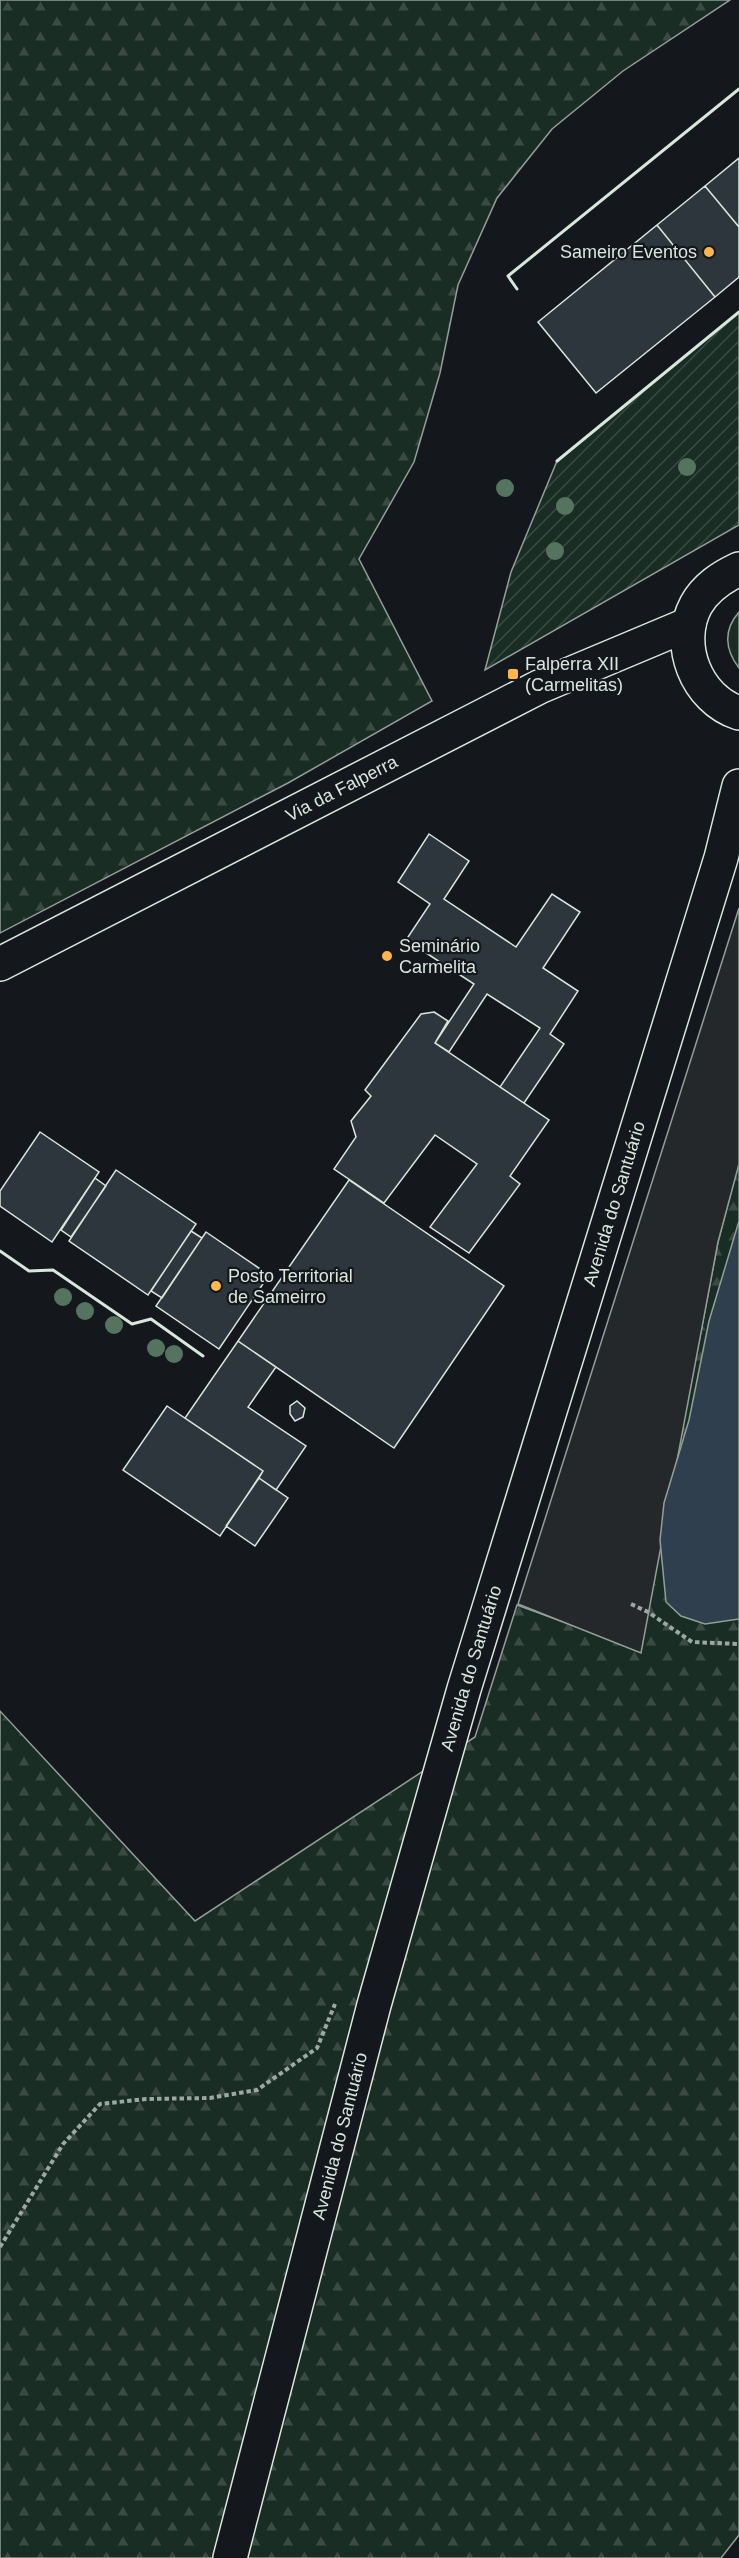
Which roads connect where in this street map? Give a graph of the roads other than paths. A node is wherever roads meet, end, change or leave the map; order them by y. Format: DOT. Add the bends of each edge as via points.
graph roads {
  1 [pos="739,569"];
  2 [pos="689,624"];
  3 [pos="739,713"];
  4 [pos="739,786"];
  5 [pos="0,964"];
  6 [pos="230,2558"];
  1 -- 2 [label="street" via="708,589"];
  2 -- 3 [label="street" via="691,666 702,686 717,701"];
  2 -- 5 [label="street, Via da Falperra" via="539,687"];
  4 -- 6 [label="street, Avenida do Santuário" via="717,869 464,1689 374,2005"];
}
